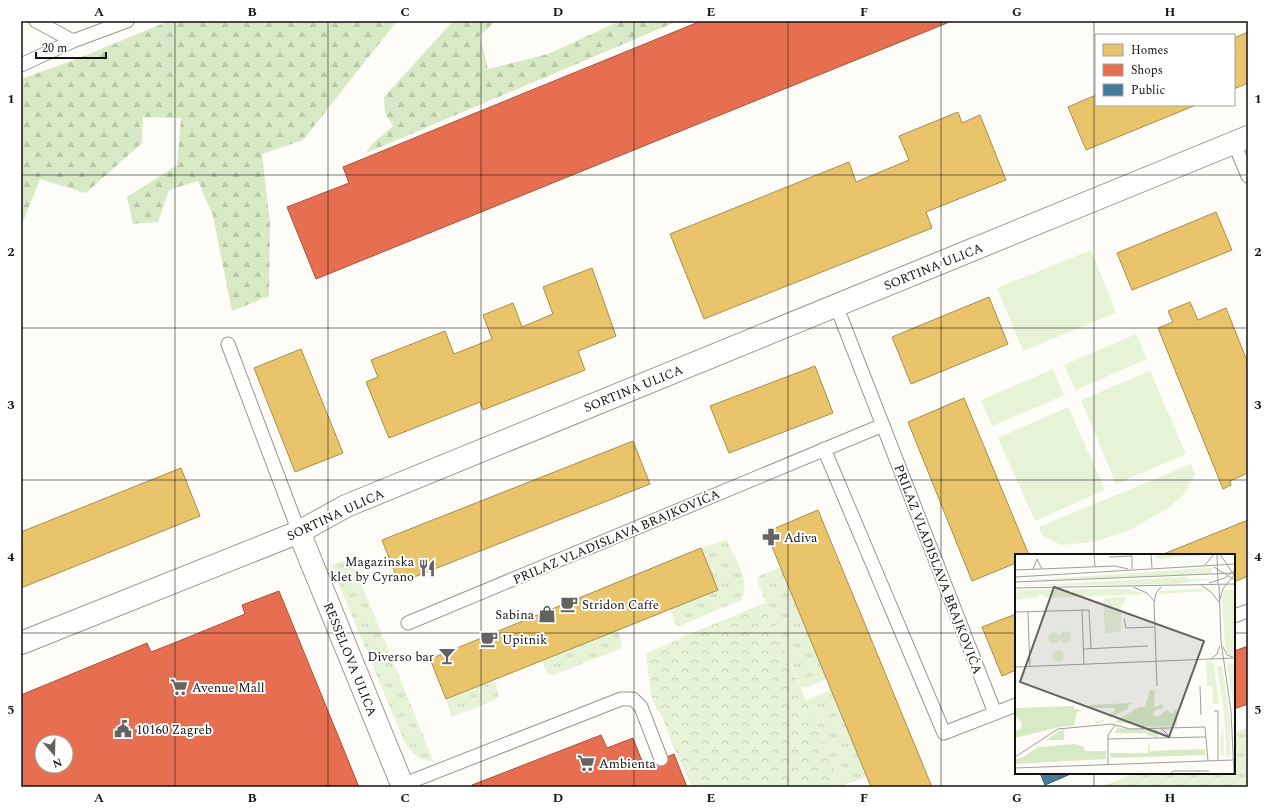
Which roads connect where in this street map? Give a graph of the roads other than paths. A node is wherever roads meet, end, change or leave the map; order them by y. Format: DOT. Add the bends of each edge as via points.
graph roads {
  1 [pos="36,21"];
  2 [pos="127,21"];
  3 [pos="73,41"];
  4 [pos="21,65"];
  5 [pos="1241,140"];
  6 [pos="1248,176"];
  7 [pos="836,305"];
  8 [pos="228,344"];
  9 [pos="883,425"];
  10 [pos="824,449"];
  11 [pos="299,532"];
  12 [pos="1248,611"];
  13 [pos="1235,616"];
  14 [pos="408,623"];
  15 [pos="21,643"];
  16 [pos="1015,704"];
  17 [pos="995,713"];
  18 [pos="661,759"];
  19 [pos="403,786"];
  1 -- 3 [label="lane"];
  2 -- 3 [label="lane"];
  3 -- 4 [label="lane"];
  5 -- 6 [label="lane"];
  5 -- 7 [label="street, SORTINA ULICA"];
  7 -- 9 [label="lane, PRILAZ VLADISLAVA BRAJKOVIĆA"];
  7 -- 11 [label="street, SORTINA ULICA" via="346,506"];
  8 -- 11 [label="lane"];
  9 -- 10 [label="lane, PRILAZ VLADISLAVA BRAJKOVIĆA"];
  9 -- 17 [label="lane, PRILAZ VLADISLAVA BRAJKOVIĆA"];
  10 -- 14 [label="lane, PRILAZ VLADISLAVA BRAJKOVIĆA"];
  10 -- 17 [label="lane" via="944,733"];
  11 -- 15 [label="street, SORTINA ULICA"];
  11 -- 19 [label="street, RESSELOVA ULICA"];
  12 -- 13 [label="lane"];
  16 -- 17 [label="lane"];
  18 -- 19 [label="lane" via="641,707 633,699 620,699"];
}
